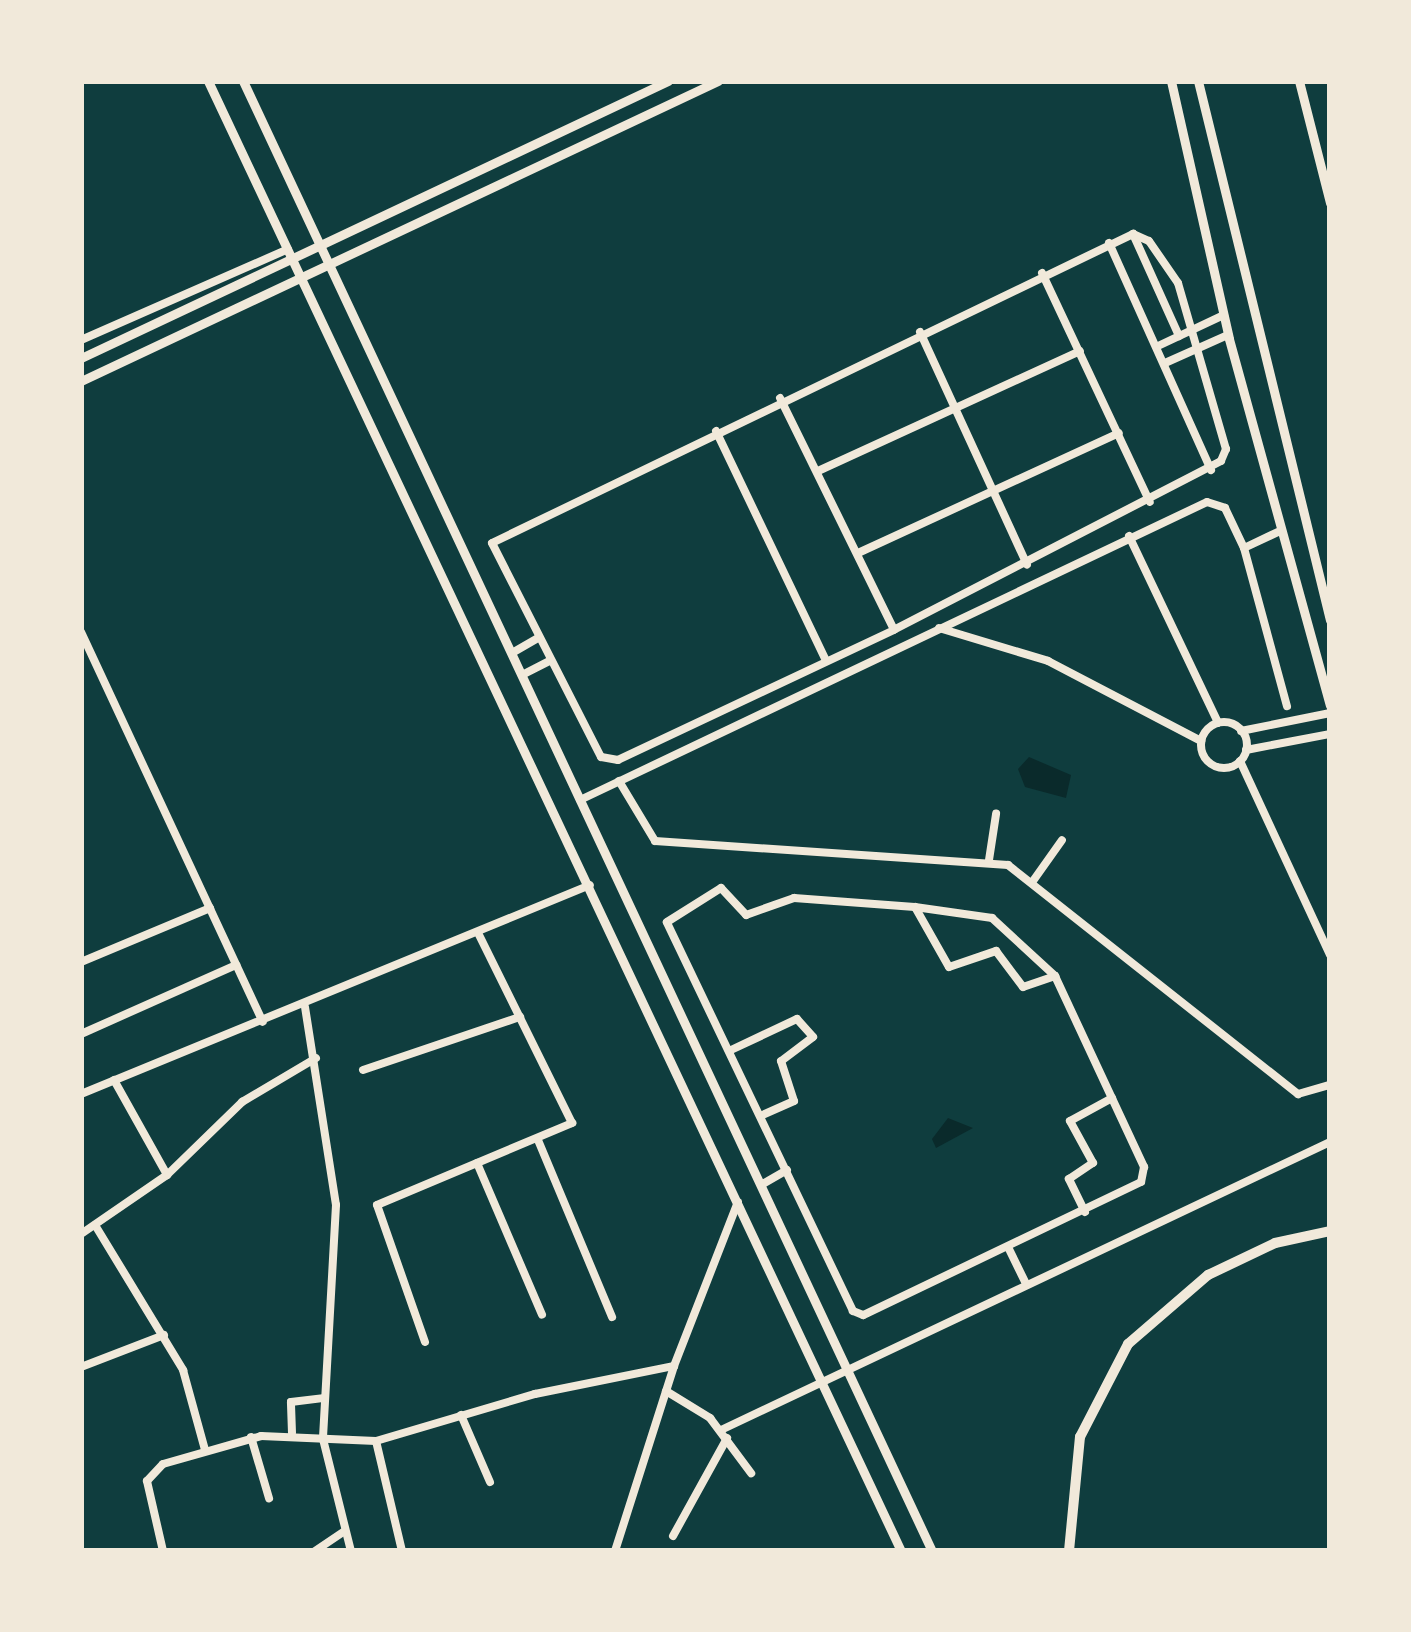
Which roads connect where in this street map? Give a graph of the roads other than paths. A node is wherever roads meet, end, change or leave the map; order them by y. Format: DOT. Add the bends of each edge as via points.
graph roads {
  1 [pos="208,81"];
  2 [pos="243,81"];
  3 [pos="668,81"];
  4 [pos="718,81"];
  5 [pos="1171,81"];
  6 [pos="1198,81"];
  7 [pos="1299,81"];
  8 [pos="1330,202"];
  9 [pos="1133,234"];
  10 [pos="1109,243"];
  11 [pos="323,247"];
  12 [pos="291,255"];
  13 [pos="330,264"];
  14 [pos="1042,272"];
  15 [pos="302,277"];
  16 [pos="1224,315"];
  17 [pos="920,331"];
  18 [pos="1183,334"];
  19 [pos="1228,335"];
  20 [pos="81,340"];
  21 [pos="1158,346"];
  22 [pos="1194,349"];
  23 [pos="1080,351"];
  24 [pos="81,358"];
  25 [pos="1165,363"];
  26 [pos="81,380"];
  27 [pos="780,398"];
  28 [pos="955,404"];
  29 [pos="716,431"];
  30 [pos="1119,434"];
  31 [pos="1211,470"];
  32 [pos="818,471"];
  33 [pos="992,490"];
  34 [pos="1150,502"];
  35 [pos="1282,530"];
  36 [pos="1130,536"];
  37 [pos="1244,548"];
  38 [pos="858,553"];
  39 [pos="1027,565"];
  40 [pos="1330,620"];
  41 [pos="938,627"];
  42 [pos="894,630"];
  43 [pos="81,632"];
  44 [pos="538,638"];
  45 [pos="512,653"];
  46 [pos="550,661"];
  47 [pos="826,661"];
  48 [pos="522,674"];
  49 [pos="1287,706"];
  50 [pos="1330,709"];
  51 [pos="1283,721"];
  52 [pos="1218,723"];
  53 [pos="1241,731"];
  54 [pos="1330,734"];
  55 [pos="1289,740"];
  56 [pos="1201,741"];
  57 [pos="1246,749"];
  58 [pos="1240,761"];
  59 [pos="619,781"];
  60 [pos="580,800"];
  61 [pos="996,814"];
  62 [pos="1062,840"];
  63 [pos="989,860"];
  64 [pos="1034,881"];
  65 [pos="591,885"];
  66 [pos="914,907"];
  67 [pos="210,908"];
  68 [pos="479,935"];
  69 [pos="1330,955"];
  70 [pos="81,962"];
  71 [pos="236,965"];
  72 [pos="1055,976"];
  73 [pos="304,1007"];
  74 [pos="520,1017"];
  75 [pos="263,1022"];
  76 [pos="81,1034"];
  77 [pos="731,1050"];
  78 [pos="316,1058"];
  79 [pos="363,1070"];
  80 [pos="114,1080"];
  81 [pos="1330,1085"];
  82 [pos="81,1094"];
  83 [pos="1112,1098"];
  84 [pos="761,1117"];
  85 [pos="538,1140"];
  86 [pos="1330,1142"];
  87 [pos="477,1163"];
  88 [pos="787,1170"];
  89 [pos="167,1174"];
  90 [pos="761,1185"];
  91 [pos="738,1202"];
  92 [pos="1085,1212"];
  93 [pos="95,1225"];
  94 [pos="1330,1231"];
  95 [pos="81,1234"];
  96 [pos="1009,1249"];
  97 [pos="1026,1284"];
  98 [pos="542,1315"];
  99 [pos="612,1317"];
  100 [pos="164,1335"];
  101 [pos="425,1342"];
  102 [pos="674,1366"];
  103 [pos="81,1367"];
  104 [pos="847,1368"];
  105 [pos="822,1379"];
  106 [pos="666,1391"];
  107 [pos="323,1398"];
  108 [pos="461,1415"];
  109 [pos="292,1433"];
  110 [pos="724,1434"];
  111 [pos="250,1437"];
  112 [pos="323,1438"];
  113 [pos="376,1441"];
  114 [pos="205,1450"];
  115 [pos="751,1473"];
  116 [pos="490,1482"];
  117 [pos="269,1498"];
  118 [pos="344,1532"];
  119 [pos="673,1536"];
  120 [pos="163,1551"];
  121 [pos="315,1551"];
  122 [pos="351,1551"];
  123 [pos="402,1551"];
  124 [pos="615,1551"];
  125 [pos="901,1551"];
  126 [pos="932,1551"];
  127 [pos="1069,1551"];
  1 -- 12 [label="street"];
  2 -- 11 [label="street"];
  3 -- 11 [label="street"];
  4 -- 13 [label="street"];
  5 -- 16 [label="street"];
  6 -- 40 [label="street"];
  7 -- 8 [label="street"];
  9 -- 10 [label="street"];
  9 -- 18 [label="street"];
  9 -- 18 [label="street" via="1168,264"];
  10 -- 14 [label="street"];
  10 -- 21 [label="street"];
  11 -- 12 [label="street"];
  11 -- 13 [label="street"];
  12 -- 15 [label="street"];
  12 -- 20 [label="street"];
  12 -- 24 [label="street"];
  13 -- 15 [label="street"];
  13 -- 45 [label="street"];
  14 -- 17 [label="street"];
  14 -- 23 [label="street"];
  15 -- 26 [label="street"];
  15 -- 65 [label="street"];
  16 -- 18 [label="street"];
  16 -- 19 [label="street"];
  17 -- 27 [label="street"];
  17 -- 28 [label="street"];
  18 -- 21 [label="street"];
  18 -- 22 [label="street"];
  19 -- 22 [label="street"];
  19 -- 35 [label="street"];
  21 -- 25 [label="street"];
  22 -- 25 [label="street"];
  22 -- 31 [label="street" via="1226,449"];
  23 -- 28 [label="street"];
  23 -- 30 [label="street"];
  25 -- 31 [label="street"];
  27 -- 29 [label="street"];
  27 -- 32 [label="street"];
  28 -- 32 [label="street"];
  28 -- 33 [label="street"];
  29 -- 44 [label="street" via="491,542"];
  29 -- 47 [label="street"];
  30 -- 33 [label="street"];
  30 -- 34 [label="street"];
  31 -- 34 [label="street"];
  32 -- 38 [label="street"];
  33 -- 38 [label="street"];
  33 -- 39 [label="street"];
  34 -- 39 [label="street"];
  35 -- 37 [label="street"];
  35 -- 50 [label="street"];
  36 -- 37 [label="street" via="1213,502"];
  36 -- 41 [label="street"];
  36 -- 52 [label="street"];
  37 -- 49 [label="street"];
  38 -- 42 [label="street"];
  39 -- 42 [label="street"];
  41 -- 56 [label="street" via="1048,661"];
  41 -- 59 [label="street"];
  42 -- 47 [label="street"];
  43 -- 67 [label="street"];
  44 -- 45 [label="street"];
  44 -- 46 [label="street"];
  45 -- 48 [label="street"];
  46 -- 47 [label="street" via="595,751 614,761"];
  46 -- 48 [label="street"];
  48 -- 60 [label="street"];
  50 -- 51 [label="street"];
  51 -- 53 [label="street"];
  51 -- 55 [label="street"];
  52 -- 53 [label="street"];
  52 -- 56 [label="street"];
  53 -- 57 [label="street"];
  54 -- 55 [label="street"];
  55 -- 57 [label="street"];
  56 -- 58 [label="street" via="1216,767"];
  57 -- 58 [label="street"];
  58 -- 69 [label="street"];
  59 -- 60 [label="street"];
  59 -- 63 [label="street" via="655,841"];
  60 -- 90 [label="street"];
  61 -- 63 [label="street"];
  62 -- 64 [label="street"];
  63 -- 64 [label="street"];
  64 -- 81 [label="street" via="1298,1094"];
  65 -- 68 [label="street"];
  65 -- 91 [label="street"];
  66 -- 72 [label="street" via="992,918"];
  66 -- 72 [label="street" via="949,968 996,951 1023,987"];
  66 -- 77 [label="street" via="794,898 746,915 726,887 672,912 667,922"];
  67 -- 70 [label="street"];
  67 -- 71 [label="street"];
  68 -- 73 [label="street"];
  68 -- 74 [label="street"];
  71 -- 75 [label="street"];
  71 -- 76 [label="street"];
  72 -- 83 [label="street"];
  73 -- 75 [label="street"];
  73 -- 78 [label="street"];
  74 -- 79 [label="street"];
  74 -- 85 [label="street" via="572,1117 570,1127"];
  75 -- 80 [label="street"];
  77 -- 84 [label="street"];
  77 -- 84 [label="street" via="797,1018 813,1037 781,1061 794,1101"];
  78 -- 89 [label="street" via="242,1102"];
  78 -- 107 [label="street" via="336,1205"];
  80 -- 82 [label="street"];
  80 -- 89 [label="street"];
  83 -- 92 [label="street" via="1145,1175"];
  83 -- 92 [label="street" via="1070,1121 1093,1163 1069,1180"];
  84 -- 88 [label="street"];
  85 -- 87 [label="street"];
  85 -- 99 [label="street"];
  86 -- 97 [label="street"];
  87 -- 98 [label="street"];
  87 -- 101 [label="street" via="377,1204"];
  88 -- 90 [label="street"];
  88 -- 96 [label="street" via="858,1314"];
  89 -- 93 [label="street"];
  90 -- 104 [label="street"];
  91 -- 102 [label="street"];
  91 -- 105 [label="street"];
  92 -- 96 [label="street"];
  93 -- 95 [label="street"];
  93 -- 100 [label="street"];
  94 -- 127 [label="main road" via="1275,1243 1208,1275 1128,1344 1080,1437"];
  96 -- 97 [label="street"];
  97 -- 104 [label="street"];
  100 -- 103 [label="street"];
  100 -- 114 [label="street" via="183,1370"];
  102 -- 106 [label="street"];
  102 -- 108 [label="street"];
  104 -- 105 [label="street"];
  104 -- 126 [label="street"];
  105 -- 110 [label="street"];
  105 -- 125 [label="street"];
  106 -- 110 [label="street"];
  106 -- 124 [label="street"];
  107 -- 109 [label="street" via="291,1402"];
  107 -- 112 [label="street"];
  108 -- 113 [label="street"];
  108 -- 116 [label="street"];
  109 -- 111 [label="street"];
  109 -- 112 [label="street"];
  110 -- 115 [label="street"];
  110 -- 119 [label="street"];
  111 -- 114 [label="street"];
  111 -- 117 [label="street"];
  112 -- 113 [label="street"];
  112 -- 118 [label="street"];
  113 -- 123 [label="street"];
  114 -- 120 [label="street" via="148,1474"];
  118 -- 121 [label="street"];
  118 -- 122 [label="street"];
}
